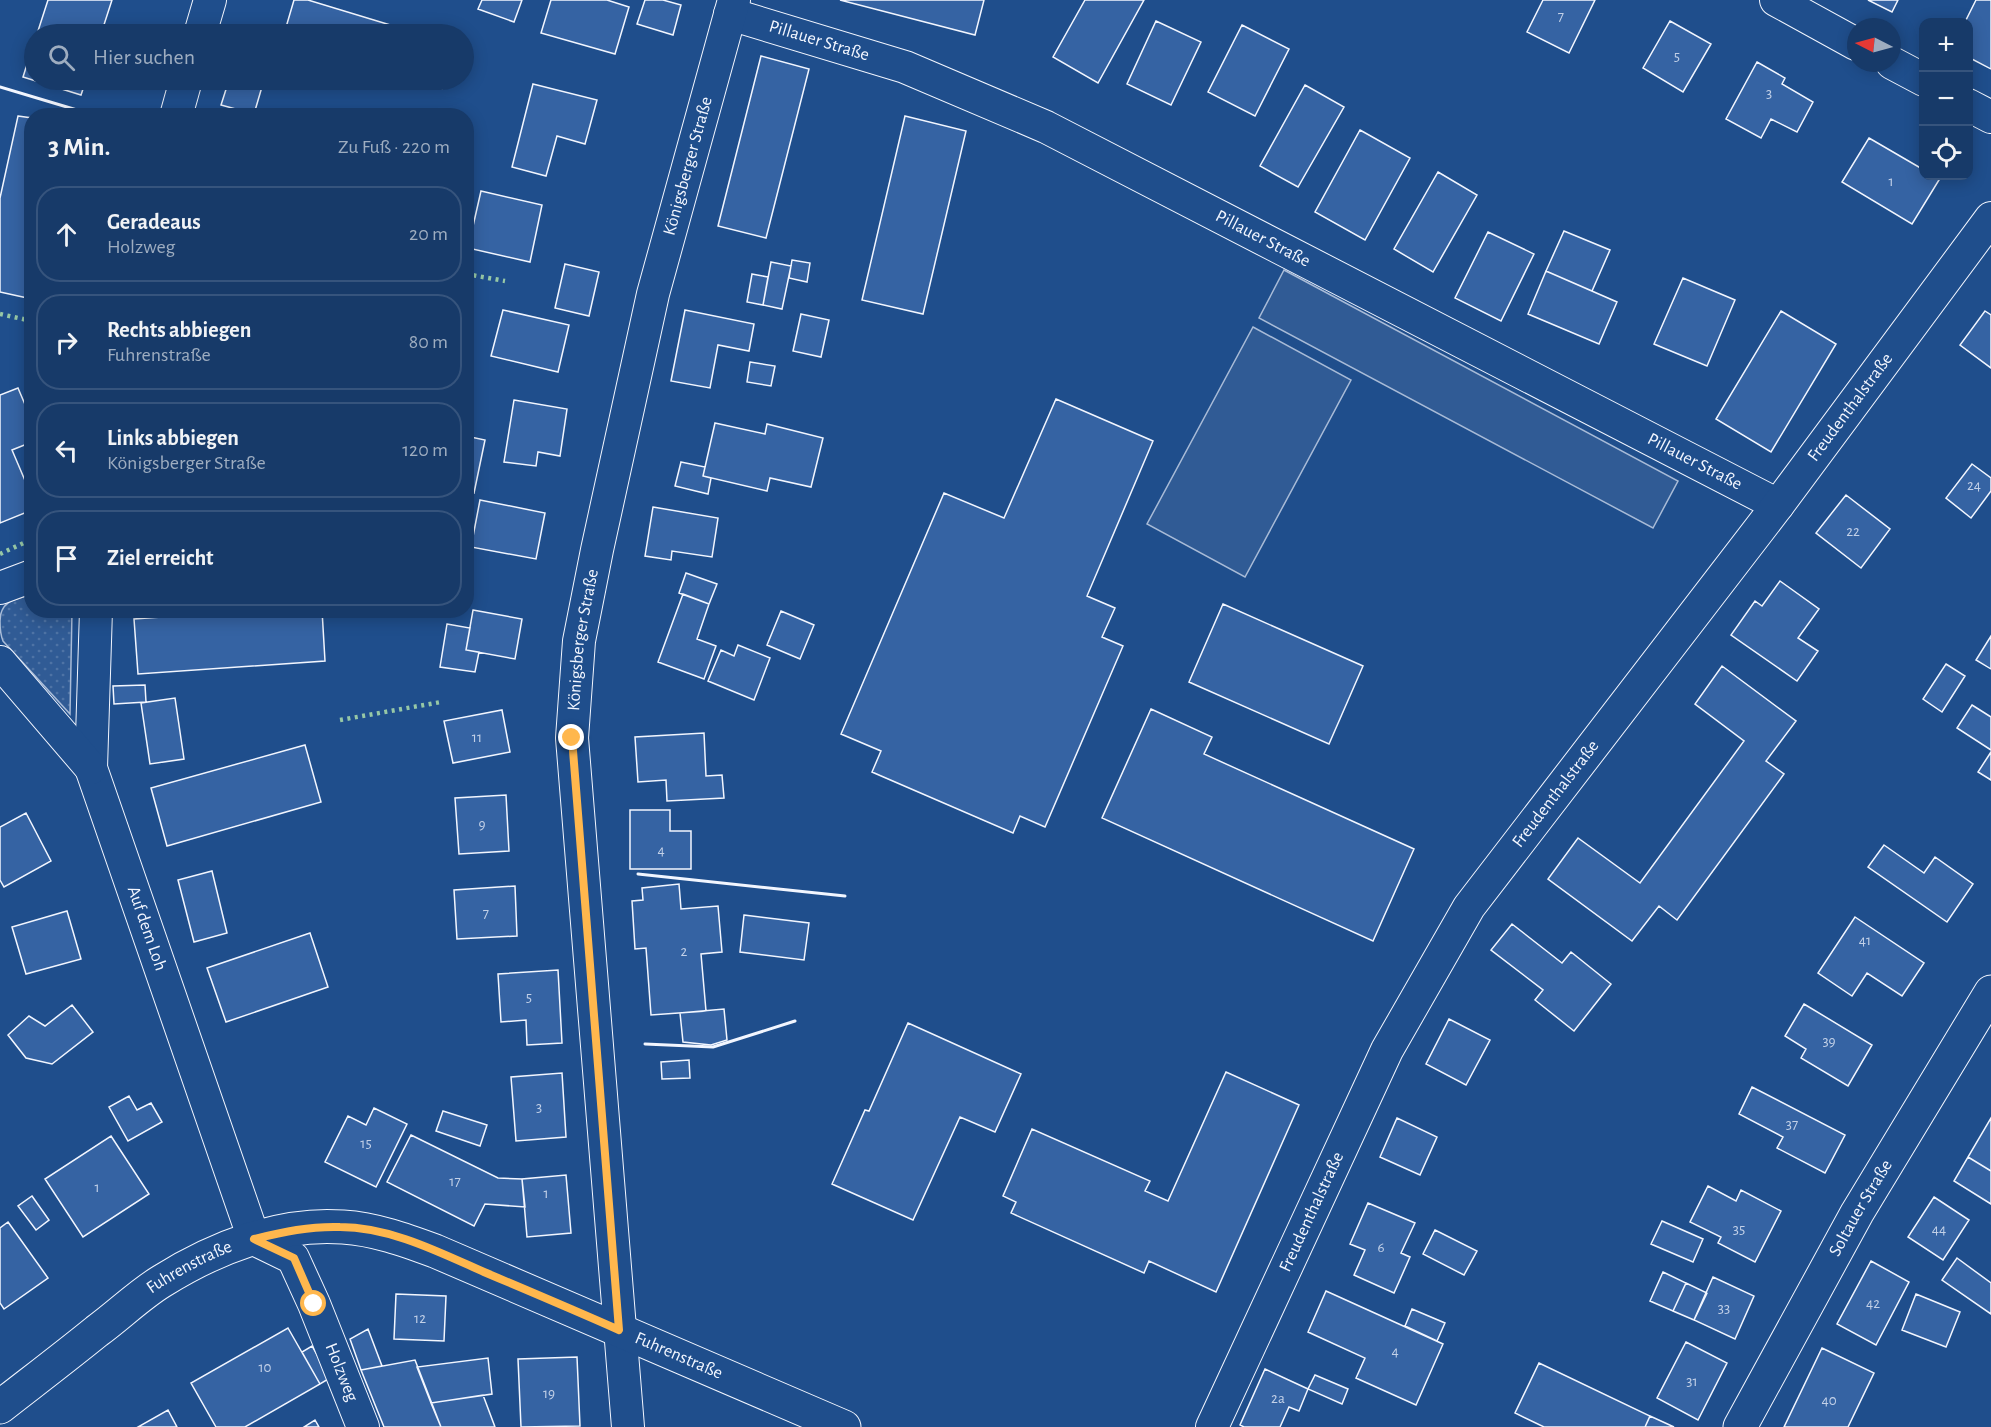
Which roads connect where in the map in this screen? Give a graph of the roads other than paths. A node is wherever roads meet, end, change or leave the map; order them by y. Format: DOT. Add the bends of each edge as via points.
graph roads {
  1 [pos="210,0"];
  2 [pos="1776,0"];
  3 [pos="732,7"];
  4 [pos="203,24"];
  5 [pos="1847,39"];
  6 [pos="1901,68"];
  7 [pos="1919,78"];
  8 [pos="183,90"];
  9 [pos="178,108"];
  10 [pos="1973,108"];
  11 [pos="1991,117"];
  12 [pos="1991,218"];
  13 [pos="1778,504"];
  14 [pos="24,579"];
  15 [pos="0,588"];
  16 [pos="96,618"];
  17 [pos="0,662"];
  18 [pos="91,768"];
  19 [pos="1991,992"];
  20 [pos="254,1239"];
  21 [pos="619,1330"];
  22 [pos="0,1407"];
  23 [pos="363,1427"];
  24 [pos="628,1427"];
  25 [pos="844,1427"];
  26 [pos="1212,1427"];
  27 [pos="1740,1427"];
  1 -- 4 [label="street"];
  2 -- 5 [label="street"];
  3 -- 13 [label="street, Pillauer Straße" via="905,68 1046,127"];
  3 -- 21 [label="street, Königsberger Straße" via="653,294 579,641 572,738"];
  6 -- 7 [label="street"];
  8 -- 9 [label="street"];
  10 -- 11 [label="street"];
  12 -- 13 [label="street, Freudenthalstraße"];
  13 -- 26 [label="street, Freudenthalstraße" via="1469,908 1387,1050"];
  14 -- 15 [label="street"];
  16 -- 18 [label="street, Auf dem Loh"];
  17 -- 18 [label="street"];
  18 -- 20 [label="street, Auf dem Loh"];
  19 -- 27 [label="street, Soltauer Straße" via="1857,1213"];
  20 -- 21 [label="street, Fuhrenstraße" via="297,1228 342,1227 390,1236 435,1251"];
  20 -- 22 [label="street, Fuhrenstraße" via="206,1256 160,1282"];
  20 -- 23 [label="street, Holzweg" via="294,1258"];
  21 -- 24 [label="street, Königsberger Straße"];
  21 -- 25 [label="street, Fuhrenstraße"];
}
